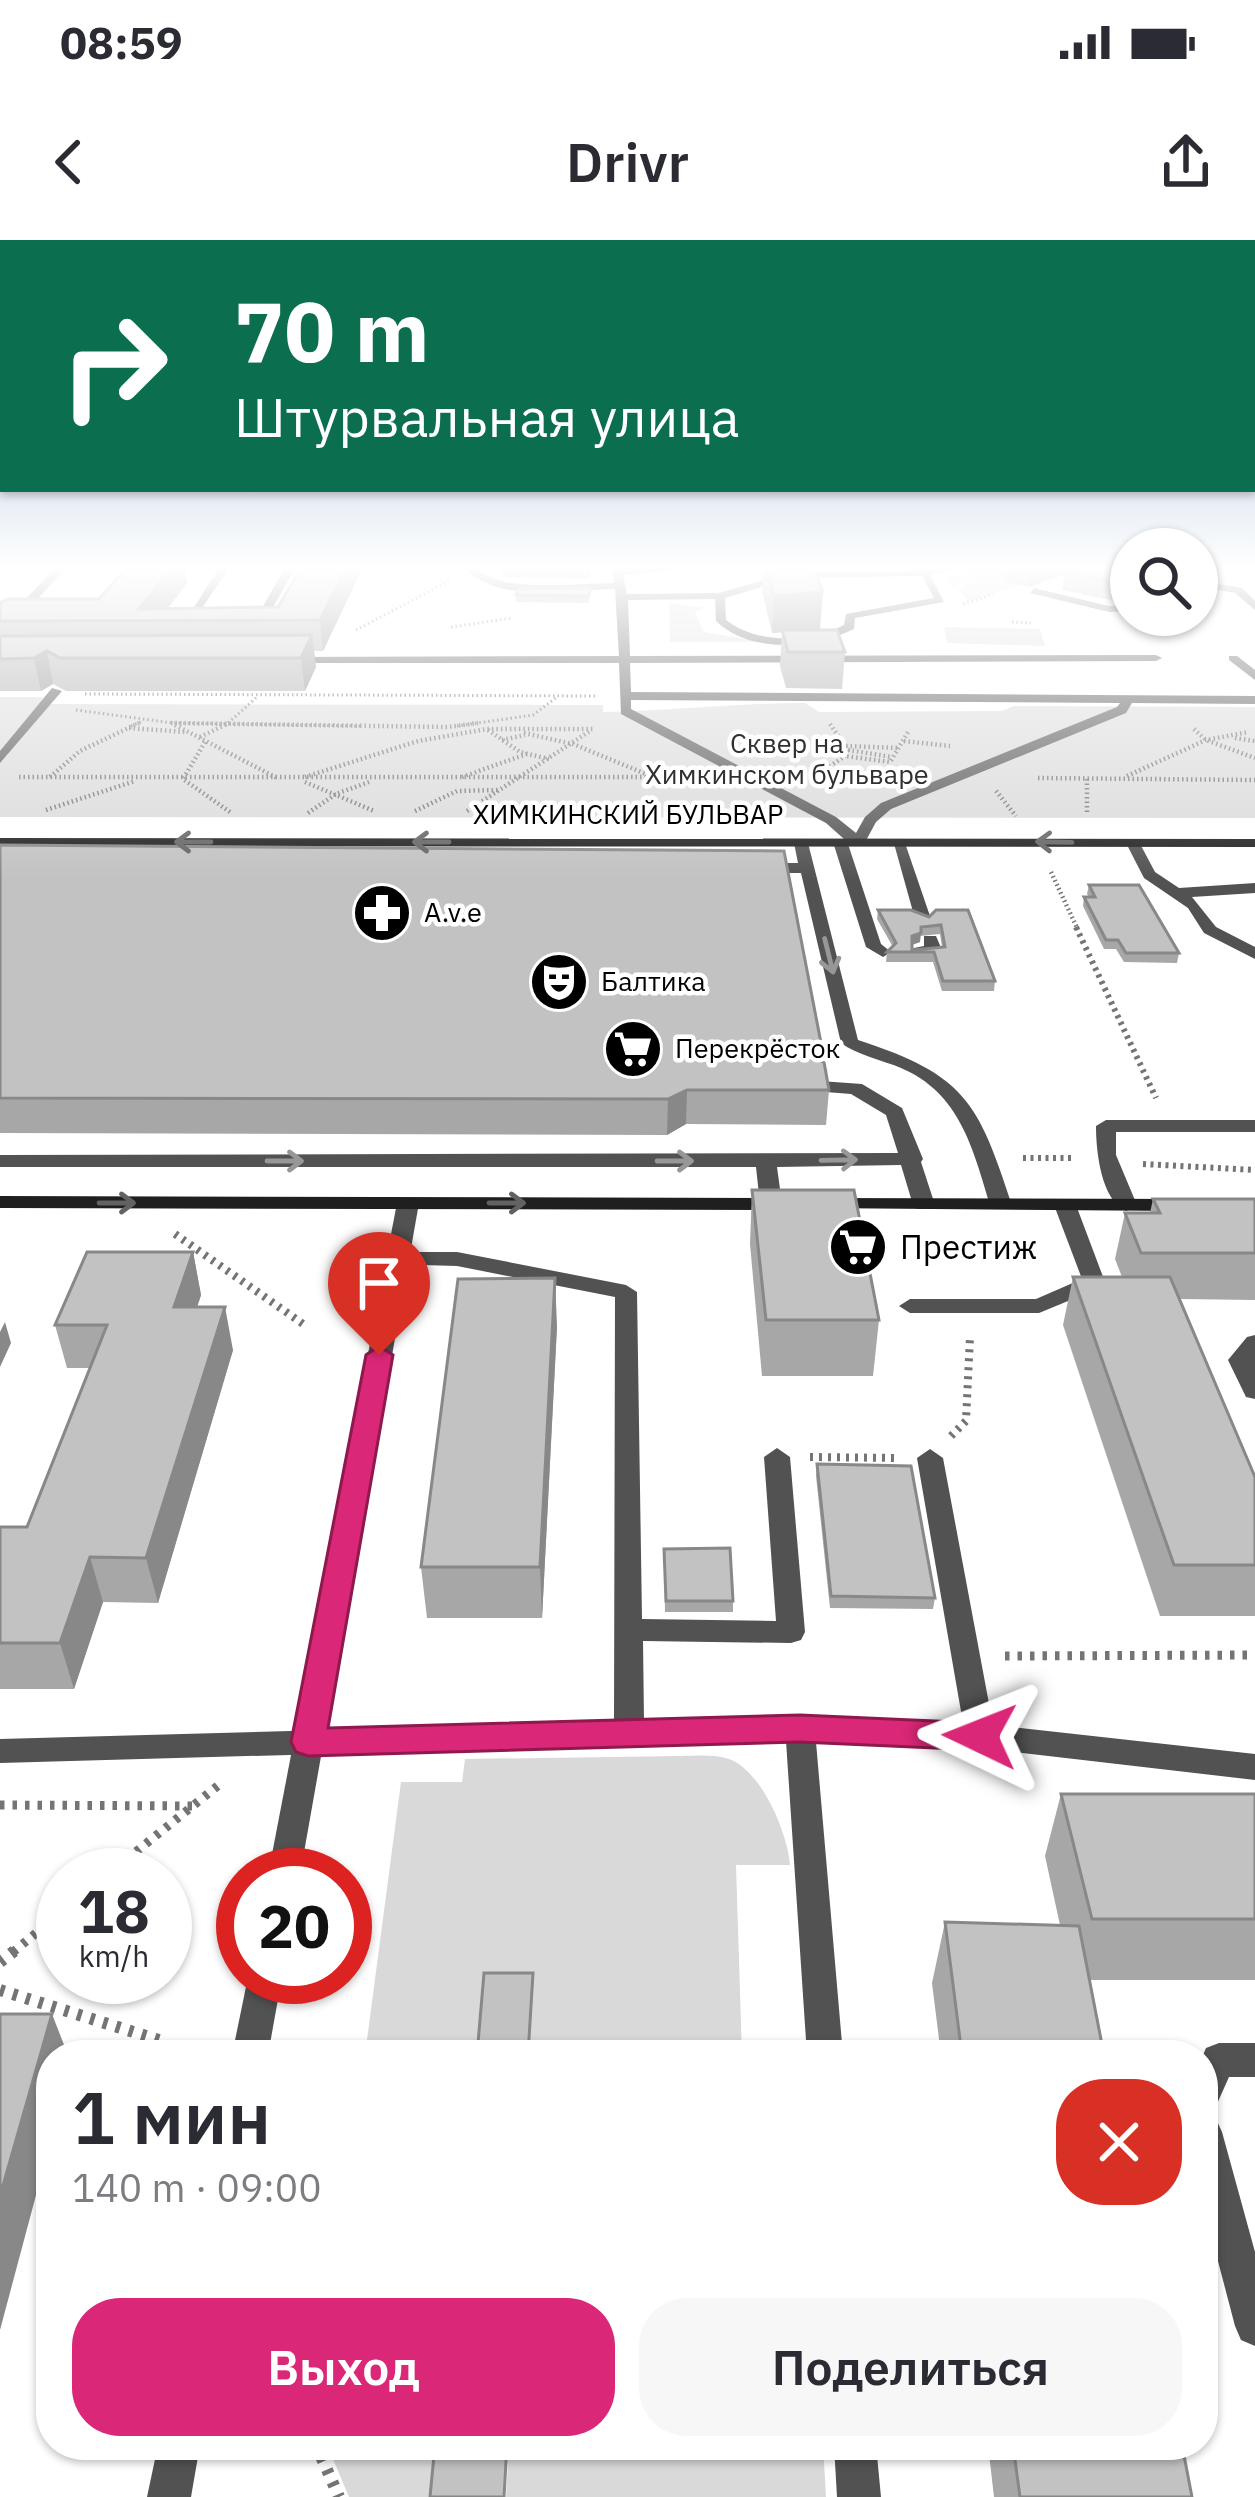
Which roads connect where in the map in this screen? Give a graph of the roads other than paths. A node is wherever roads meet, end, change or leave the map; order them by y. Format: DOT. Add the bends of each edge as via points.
graph roads {
  1 [pos="625,670"];
  2 [pos="52,696"];
  3 [pos="1128,700"];
  4 [pos="1255,700"];
  5 [pos="626,703"];
  6 [pos="0,760"];
  7 [pos="0,842"];
  8 [pos="801,843"];
  9 [pos="849,843"];
  10 [pos="898,843"];
  11 [pos="1133,843"];
  12 [pos="1255,843"];
  13 [pos="749,868"];
  14 [pos="804,868"];
  15 [pos="1255,888"];
  16 [pos="1178,893"];
  17 [pos="923,919"];
  18 [pos="883,952"];
  19 [pos="1255,954"];
  20 [pos="820,1087"];
  21 [pos="1255,1126"];
  22 [pos="913,1159"];
  23 [pos="0,1160"];
  24 [pos="766,1161"];
  25 [pos="0,1202"];
  26 [pos="408,1203"];
  27 [pos="771,1204"];
  28 [pos="924,1204"];
  29 [pos="1000,1204"];
  30 [pos="1065,1205"];
  31 [pos="1126,1205"];
  32 [pos="1210,1205"];
  33 [pos="397,1259"];
  34 [pos="910,1306"];
  35 [pos="1255,1342"];
  36 [pos="1255,1391"];
  37 [pos="777,1457"];
  38 [pos="930,1458"];
  39 [pos="630,1630"];
  40 [pos="800,1729"];
  41 [pos="629,1731"];
  42 [pos="980,1736"];
  43 [pos="308,1742"];
  44 [pos="0,1751"];
  45 [pos="1255,1767"];
  46 [pos="289,1848"];
  47 [pos="260,2004"];
  48 [pos="253,2040"];
  49 [pos="824,2040"];
  50 [pos="1255,2060"];
  51 [pos="1218,2062"];
  52 [pos="1218,2188"];
  53 [pos="1255,2326"];
  54 [pos="176,2460"];
  55 [pos="856,2460"];
  56 [pos="169,2497"];
  57 [pos="859,2497"];
  1 -- 5 [label="street"];
  2 -- 6 [label="street"];
  3 -- 4 [label="street"];
  3 -- 5 [label="street"];
  3 -- 9 [label="street" via="1122,710 886,806"];
  5 -- 9 [label="street" via="831,820"];
  8 -- 7 [label="main road, ХИМКИНСКИЙ БУЛЬВАР, one-way"];
  8 -- 9 [label="main road, ХИМКИНСКИЙ БУЛЬВАР"];
  8 -- 14 [label="street"];
  9 -- 10 [label="main road, ХИМКИНСКИЙ БУЛЬВАР"];
  9 -- 18 [label="street" via="874,947"];
  11 -- 10 [label="main road, ХИМКИНСКИЙ БУЛЬВАР, one-way"];
  10 -- 17 [label="street"];
  11 -- 12 [label="main road, ХИМКИНСКИЙ БУЛЬВАР"];
  11 -- 16 [label="street" via="1149,875"];
  13 -- 14 [label="street"];
  14 -- 29 [label="street, one-way" via="850,1043 937,1076 962,1099"];
  15 -- 16 [label="street"];
  16 -- 19 [label="street" via="1210,930"];
  20 -- 22 [label="street" via="879,1098 895,1112"];
  21 -- 31 [label="street" via="1106,1126 1106,1155"];
  24 -- 22 [label="street, one-way"];
  22 -- 28 [label="street"];
  23 -- 24 [label="street, one-way"];
  24 -- 27 [label="street"];
  25 -- 26 [label="main road, one-way"];
  26 -- 27 [label="main road, one-way"];
  26 -- 33 [label="street"];
  27 -- 28 [label="main road"];
  28 -- 29 [label="main road"];
  29 -- 30 [label="main road"];
  30 -- 31 [label="main road"];
  30 -- 34 [label="street" via="1094,1282 1039,1306"];
  31 -- 32 [label="main road"];
  33 -- 39 [label="street" via="457,1259 626,1292"];
  33 -- 43 [label="street"];
  35 -- 36 [label="street" via="1240,1360"];
  37 -- 39 [label="street" via="791,1632"];
  38 -- 42 [label="street"];
  39 -- 41 [label="street"];
  40 -- 41 [label="street"];
  40 -- 42 [label="street"];
  40 -- 49 [label="street"];
  41 -- 43 [label="street"];
  42 -- 45 [label="street"];
  43 -- 44 [label="street"];
  43 -- 46 [label="street"];
  47 -- 48 [label="street"];
  50 -- 51 [label="street"];
  52 -- 53 [label="street"];
  54 -- 56 [label="street"];
  55 -- 57 [label="street"];
}
